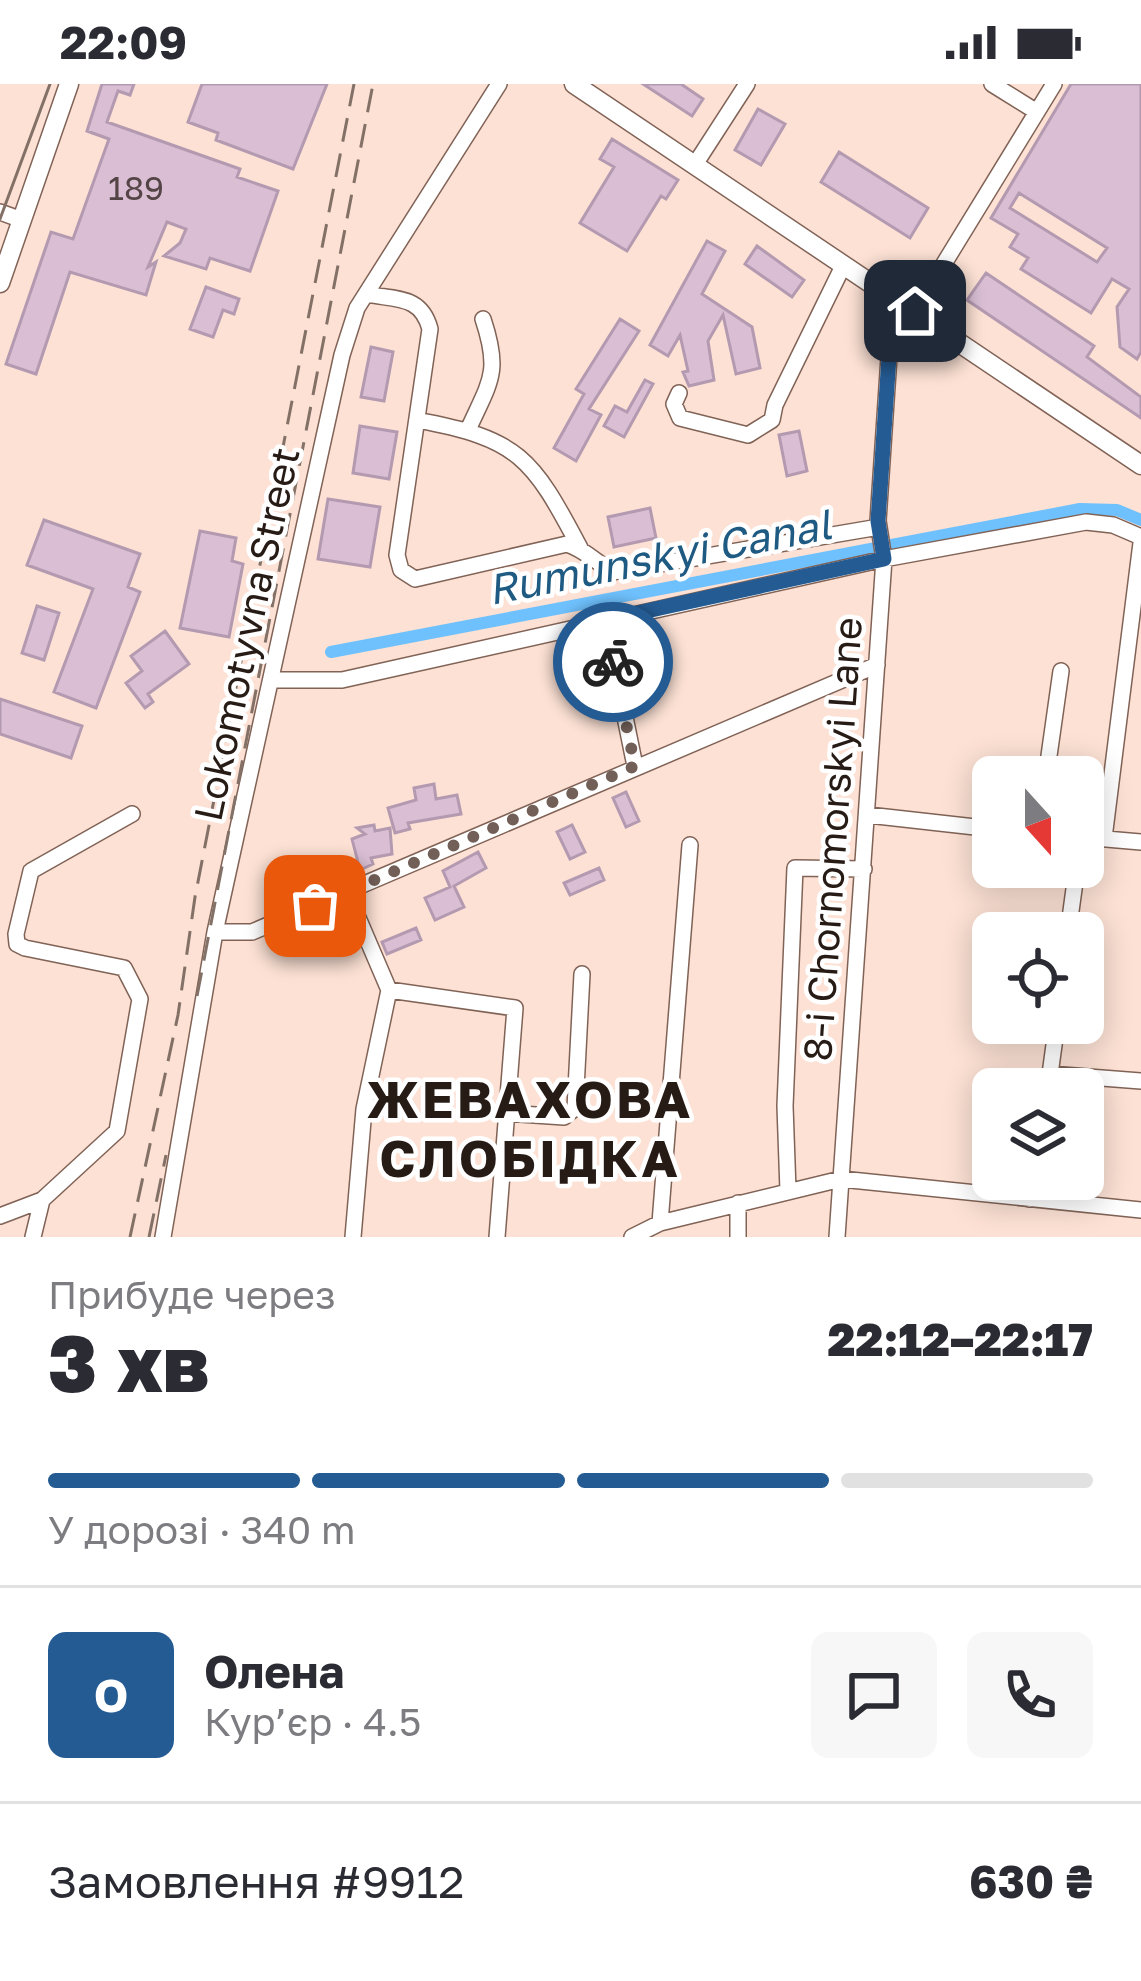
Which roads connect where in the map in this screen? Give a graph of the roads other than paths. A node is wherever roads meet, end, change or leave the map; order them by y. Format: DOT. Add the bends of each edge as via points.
graph roads {
  1 [pos="69,84"];
  2 [pos="499,84"];
  3 [pos="574,84"];
  4 [pos="747,84"];
  5 [pos="992,84"];
  6 [pos="1054,84"];
  7 [pos="1037,112"];
  8 [pos="694,166"];
  9 [pos="0,212"];
  10 [pos="22,220"];
  11 [pos="843,266"];
  12 [pos="0,283"];
  13 [pos="366,294"];
  14 [pos="915,311"];
  15 [pos="483,319"];
  16 [pos="679,392"];
  17 [pos="417,420"];
  18 [pos="468,430"];
  19 [pos="1141,465"];
  20 [pos="879,527"];
  21 [pos="1141,540"];
  22 [pos="580,548"];
  23 [pos="884,559"];
  24 [pos="605,620"];
  25 [pos="877,664"];
  26 [pos="1061,671"];
  27 [pos="272,680"];
  28 [pos="1049,756"];
  29 [pos="635,766"];
  30 [pos="132,814"];
  31 [pos="868,814"];
  32 [pos="972,826"];
  33 [pos="1104,838"];
  34 [pos="1141,842"];
  35 [pos="690,845"];
  36 [pos="864,869"];
  37 [pos="347,892"];
  38 [pos="215,932"];
  39 [pos="582,974"];
  40 [pos="389,990"];
  41 [pos="1104,1081"];
  42 [pos="1141,1081"];
  43 [pos="506,1113"];
  44 [pos="841,1180"];
  45 [pos="788,1191"];
  46 [pos="972,1193"];
  47 [pos="41,1200"];
  48 [pos="1048,1200"];
  49 [pos="738,1203"];
  50 [pos="1141,1210"];
  51 [pos="0,1216"];
  52 [pos="660,1223"];
  53 [pos="33,1237"];
  54 [pos="163,1237"];
  55 [pos="353,1237"];
  56 [pos="497,1237"];
  57 [pos="632,1237"];
  58 [pos="738,1237"];
  59 [pos="837,1237"];
  1 -- 10 [label="main road"];
  2 -- 13 [label="street, Lokomotyvna Street"];
  3 -- 8 [label="main road"];
  4 -- 8 [label="street"];
  5 -- 7 [label="street"];
  6 -- 7 [label="street, 8-i Chornomorskyi Lane"];
  7 -- 14 [label="street, 8-i Chornomorskyi Lane"];
  8 -- 11 [label="main road"];
  9 -- 10 [label="street"];
  10 -- 12 [label="main road"];
  11 -- 14 [label="main road"];
  11 -- 16 [label="street" via="772,419 748,435 680,418"];
  13 -- 17 [label="street" via="426,311"];
  13 -- 27 [label="street, Lokomotyvna Street" via="332,393"];
  14 -- 19 [label="main road"];
  14 -- 20 [label="street, 8-i Chornomorskyi Lane" via="890,342"];
  15 -- 18 [label="street" via="493,375"];
  17 -- 18 [label="street"];
  17 -- 22 [label="street" via="401,570 415,579 568,544"];
  18 -- 22 [label="street" via="510,447 531,469"];
  20 -- 22 [label="street" via="613,572"];
  20 -- 23 [label="street, 8-i Chornomorskyi Lane"];
  21 -- 23 [label="street" via="1086,522"];
  21 -- 33 [label="street"];
  23 -- 24 [label="street"];
  23 -- 25 [label="street, 8-i Chornomorskyi Lane"];
  24 -- 27 [label="street" via="343,680"];
  24 -- 29 [label="street"];
  25 -- 29 [label="street"];
  25 -- 31 [label="street, 8-i Chornomorskyi Lane"];
  26 -- 28 [label="street"];
  27 -- 38 [label="street, Lokomotyvna Street"];
  29 -- 37 [label="street"];
  30 -- 47 [label="street" via="31,871 16,934 25,948 124,968 140,999 117,1132"];
  31 -- 32 [label="street"];
  31 -- 36 [label="street, 8-i Chornomorskyi Lane"];
  33 -- 34 [label="street"];
  35 -- 52 [label="street"];
  36 -- 44 [label="street, 8-i Chornomorskyi Lane"];
  36 -- 45 [label="street" via="795,868"];
  37 -- 38 [label="street" via="252,932"];
  37 -- 40 [label="street"];
  38 -- 54 [label="street, Lokomotyvna Street"];
  39 -- 43 [label="street" via="574,1108 564,1117"];
  40 -- 43 [label="street" via="515,1008"];
  40 -- 55 [label="street" via="364,1109"];
  41 -- 42 [label="street"];
  43 -- 56 [label="street"];
  44 -- 45 [label="street"];
  44 -- 46 [label="street"];
  44 -- 59 [label="street, 8-i Chornomorskyi Lane"];
  45 -- 49 [label="street"];
  47 -- 51 [label="street"];
  47 -- 53 [label="street"];
  48 -- 50 [label="street"];
  49 -- 52 [label="street"];
  49 -- 58 [label="street"];
  52 -- 57 [label="street"];
}
